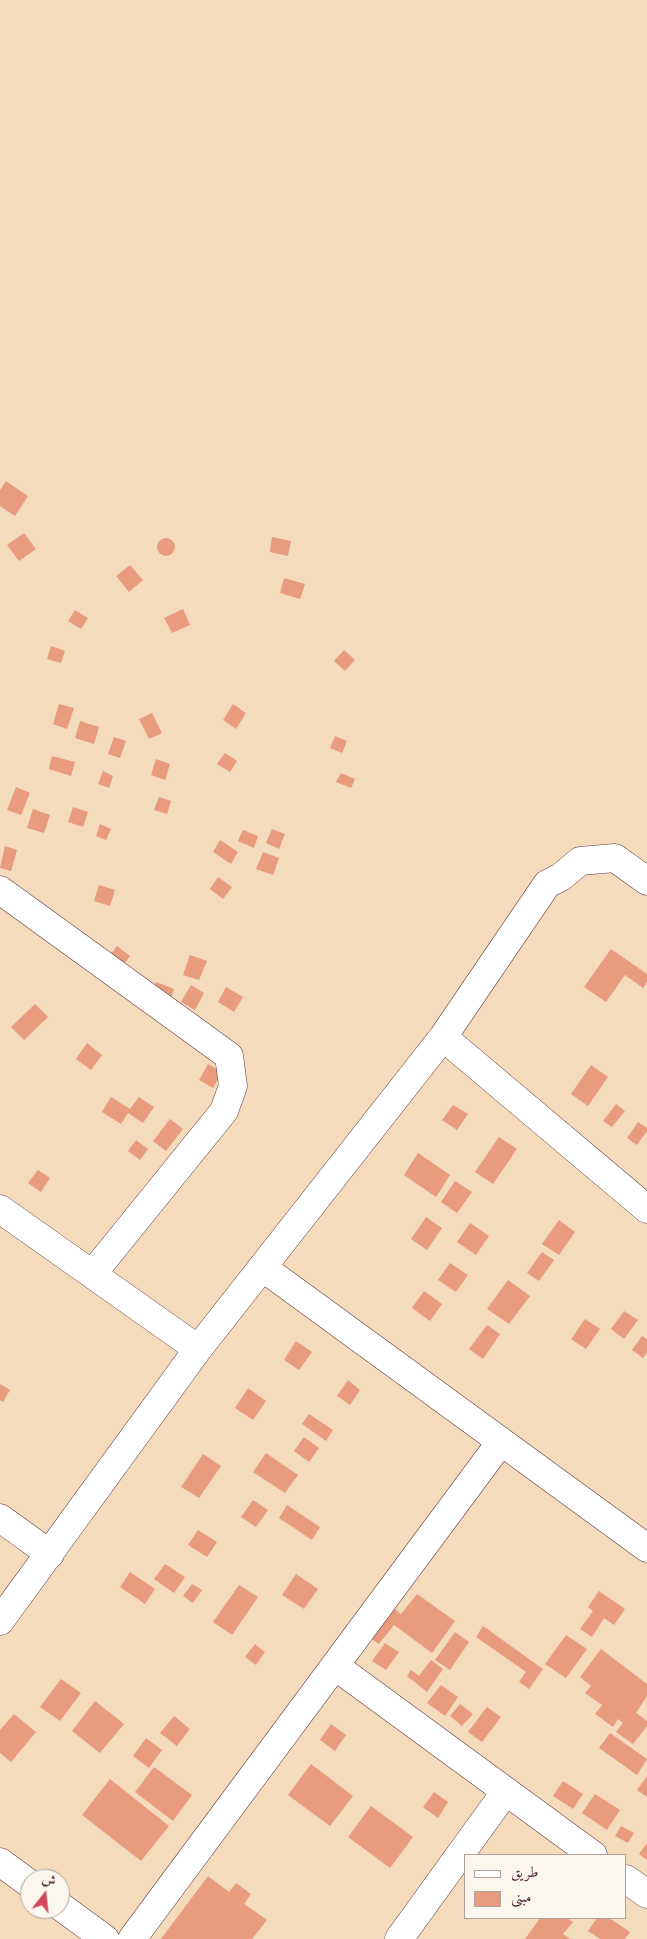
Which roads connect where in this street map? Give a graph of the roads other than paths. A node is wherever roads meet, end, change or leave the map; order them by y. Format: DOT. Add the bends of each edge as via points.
graph roads {
  1 [pos="647,881"];
  2 [pos="0,890"];
  3 [pos="443,1036"];
  4 [pos="0,1209"];
  5 [pos="647,1209"];
  6 [pos="262,1267"];
  7 [pos="93,1273"];
  8 [pos="198,1350"];
  9 [pos="500,1443"];
  10 [pos="0,1518"];
  11 [pos="647,1548"];
  12 [pos="50,1554"];
  13 [pos="0,1621"];
  14 [pos="334,1666"];
  15 [pos="506,1792"];
  16 [pos="592,1854"];
  17 [pos="0,1862"];
  18 [pos="20,1877"];
  19 [pos="627,1880"];
  20 [pos="647,1894"];
  21 [pos="70,1913"];
  22 [pos="105,1939"];
  23 [pos="132,1939"];
  24 [pos="399,1939"];
  1 -- 3 [label="street" via="615,858 580,861 562,877 546,884"];
  2 -- 7 [label="street" via="229,1056 233,1086 224,1111"];
  3 -- 5 [label="street"];
  3 -- 6 [label="street"];
  4 -- 7 [label="street"];
  6 -- 8 [label="street"];
  6 -- 9 [label="street"];
  7 -- 8 [label="street"];
  8 -- 12 [label="street"];
  9 -- 11 [label="street"];
  9 -- 14 [label="street"];
  10 -- 12 [label="street"];
  12 -- 13 [label="street"];
  14 -- 15 [label="street"];
  14 -- 23 [label="street"];
  15 -- 16 [label="street"];
  15 -- 24 [label="street"];
  17 -- 18 [label="street"];
  19 -- 20 [label="street"];
  21 -- 22 [label="street"];
}
